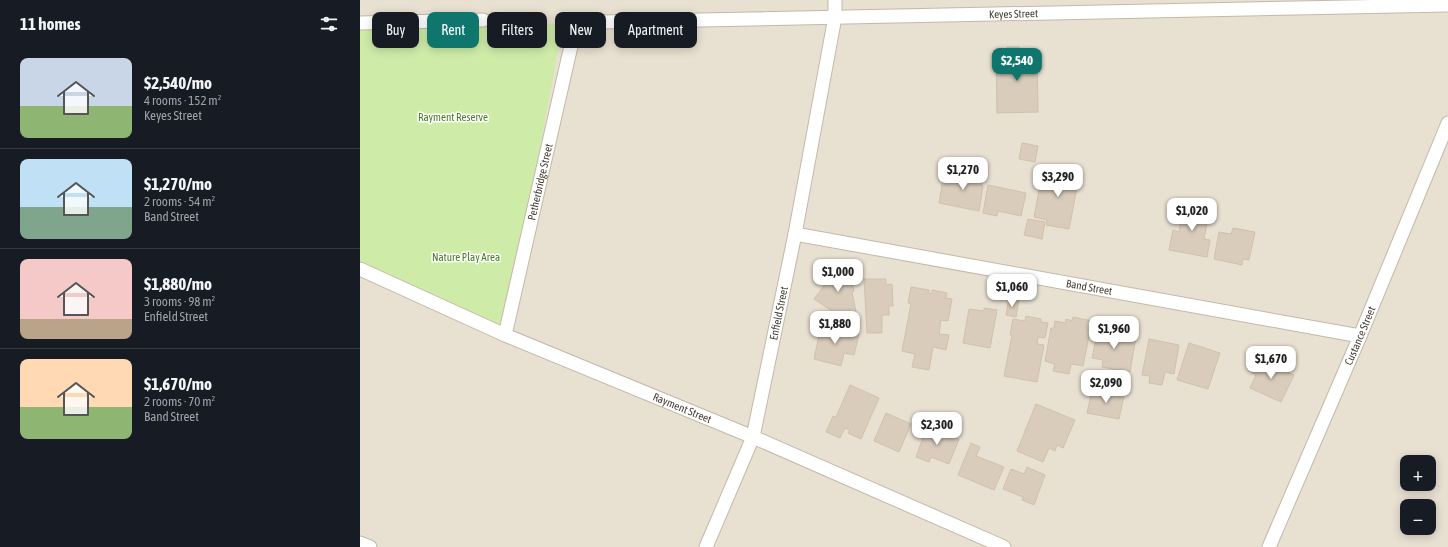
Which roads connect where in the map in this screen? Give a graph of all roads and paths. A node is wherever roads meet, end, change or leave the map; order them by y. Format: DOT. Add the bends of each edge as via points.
graph roads {
  1 [pos="835,0"];
  2 [pos="1448,5"];
  3 [pos="835,17"];
  4 [pos="483,20"];
  5 [pos="606,22"];
  6 [pos="360,23"];
  7 [pos="571,48"];
  8 [pos="1448,123"];
  9 [pos="795,234"];
  10 [pos="360,269"];
  11 [pos="505,335"];
  12 [pos="1360,336"];
  13 [pos="753,438"];
  14 [pos="360,543"];
  15 [pos="370,547"];
  16 [pos="706,547"];
  17 [pos="1004,547"];
  18 [pos="1269,547"];
  1 -- 3 [label="street, Enfield Street"];
  2 -- 3 [label="street, Keyes Street"];
  3 -- 5 [label="street, Keyes Street"];
  3 -- 9 [label="street, Enfield Street"];
  4 -- 6 [label="street"];
  7 -- 11 [label="street, Petherbridge Street"];
  8 -- 12 [label="street, Custance Street"];
  9 -- 12 [label="street, Band Street"];
  9 -- 13 [label="street, Enfield Street"];
  10 -- 11 [label="street, Rayment Street"];
  11 -- 13 [label="street, Rayment Street"];
  12 -- 18 [label="street, Custance Street"];
  13 -- 16 [label="street, Enfield Street"];
  13 -- 17 [label="street, Rayment Street"];
  14 -- 15 [label="street"];
}
